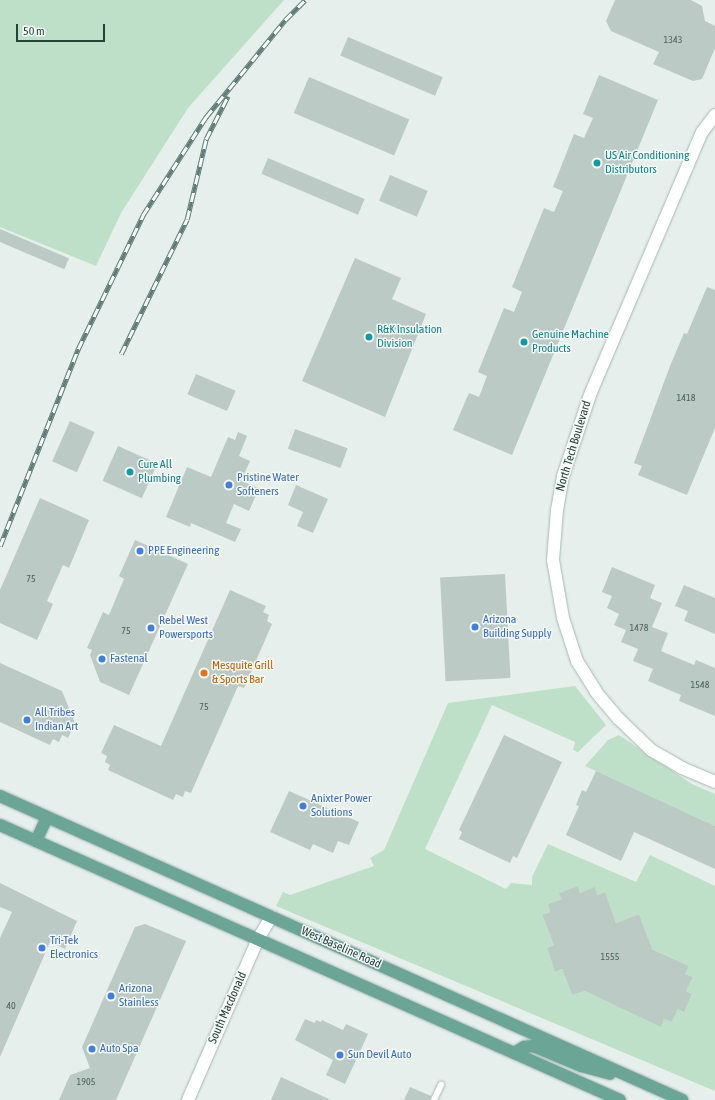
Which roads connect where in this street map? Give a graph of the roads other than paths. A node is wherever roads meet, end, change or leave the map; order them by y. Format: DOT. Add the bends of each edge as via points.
graph roads {
  1 [pos="715,116"];
  2 [pos="715,782"];
  3 [pos="0,796"];
  4 [pos="47,817"];
  5 [pos="0,825"];
  6 [pos="36,841"];
  7 [pos="271,917"];
  8 [pos="258,939"];
  9 [pos="514,1053"];
  10 [pos="640,1081"];
  11 [pos="441,1085"];
  12 [pos="188,1100"];
  13 [pos="434,1100"];
  14 [pos="620,1100"];
  15 [pos="682,1100"];
  1 -- 2 [label="street, North Tech Boulevard" via="702,132 591,392 563,476 553,560 563,618 577,662 596,692 651,750 682,768"];
  3 -- 4 [label="main road, West Baseline Road"];
  4 -- 6 [label="main road"];
  4 -- 7 [label="main road, West Baseline Road"];
  5 -- 6 [label="main road"];
  6 -- 8 [label="main road"];
  7 -- 8 [label="street, South Macdonald"];
  7 -- 10 [label="main road, West Baseline Road"];
  8 -- 9 [label="main road"];
  8 -- 12 [label="street, South Macdonald"];
  9 -- 10 [label="main road" via="524,1047 533,1046 581,1066"];
  9 -- 14 [label="main road"];
  10 -- 15 [label="main road, West Baseline Road"];
  11 -- 13 [label="lane"];
}
